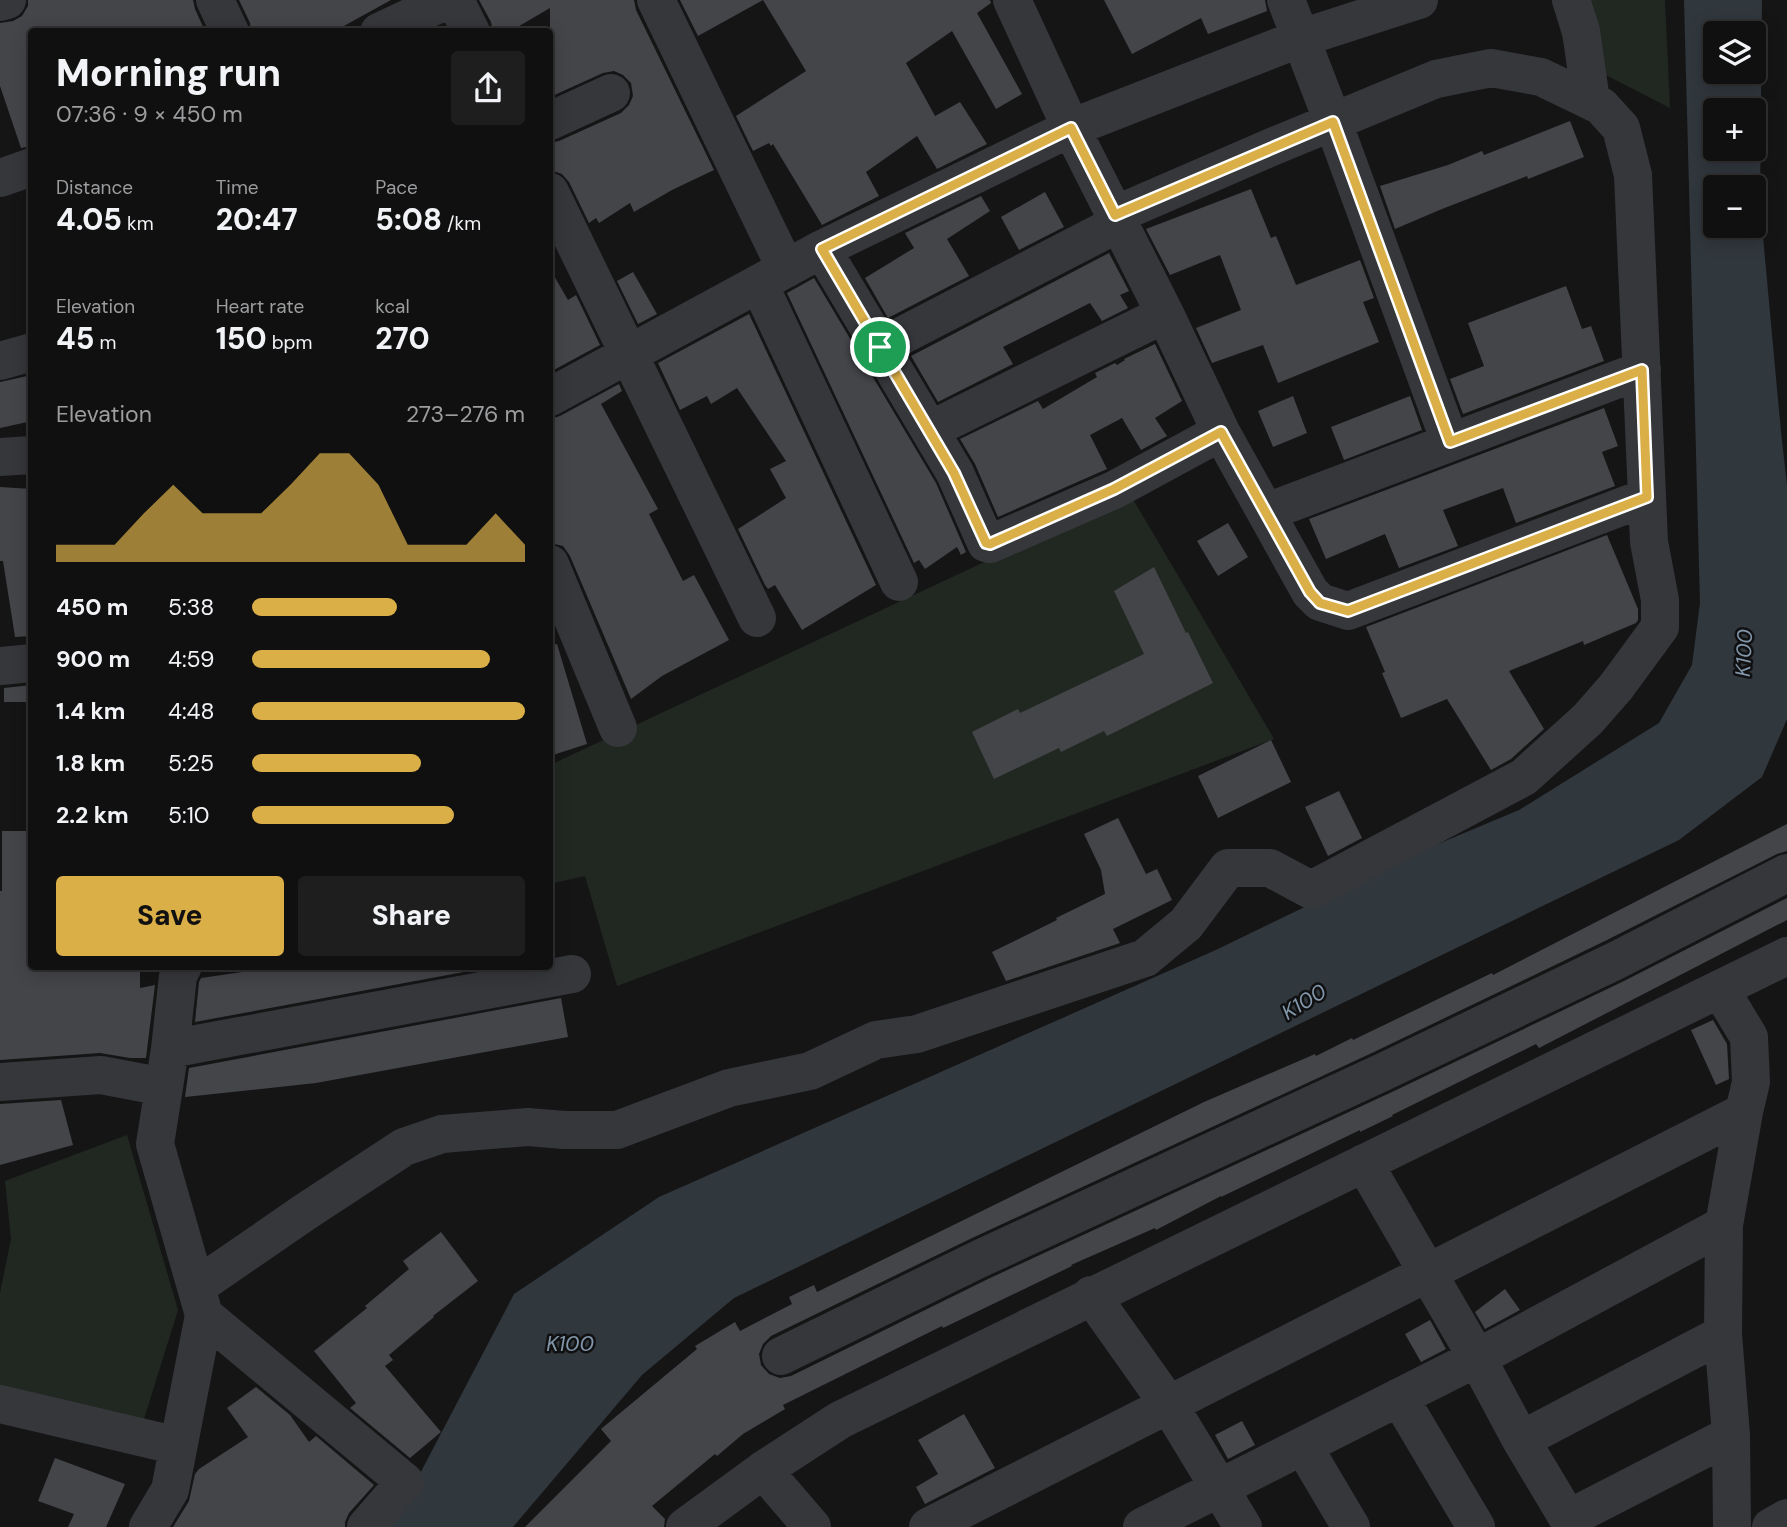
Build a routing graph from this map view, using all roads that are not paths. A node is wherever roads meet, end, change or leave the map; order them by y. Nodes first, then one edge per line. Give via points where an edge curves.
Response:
1 (8, 0) edge
2 (215, 0) edge
3 (447, 0) edge
4 (455, 0) edge
5 (656, 0) edge
6 (1012, 0) edge
7 (1286, 0) edge
8 (1419, 0) edge
9 (1571, 0) edge
10 (0, 2) edge
11 (228, 28) edge
12 (388, 28) edge
13 (469, 28) edge
14 (1301, 38) junction
15 (611, 93) dead end
16 (1591, 101) junction
17 (553, 120) edge
18 (1333, 122) junction
19 (1071, 128) junction
20 (28, 168) edge
21 (0, 178) edge
22 (553, 198) edge
23 (1117, 219) junction
24 (822, 249) junction
25 (773, 276) junction
26 (1165, 314) junction
27 (880, 347) junction
28 (28, 353) edge
29 (628, 354) junction
30 (0, 361) edge
31 (1642, 370) junction
32 (553, 395) edge
33 (930, 430) junction
34 (1221, 432) junction
35 (1450, 442) junction
36 (28, 456) edge
37 (0, 457) edge
38 (1647, 497) junction
39 (1267, 512) junction
40 (553, 571) edge
41 (899, 582) dead end
42 (757, 618) dead end
43 (28, 663) edge
44 (0, 666) edge
45 (618, 728) dead end
46 (1787, 873) edge
47 (1787, 956) edge
48 (181, 970) edge
49 (572, 974) dead end
50 (1720, 989) junction
51 (170, 1049) junction
52 (0, 1082) edge
53 (164, 1087) junction
54 (1744, 1112) junction
55 (1364, 1163) junction
56 (1724, 1225) junction
57 (1428, 1273) junction
58 (1091, 1296) junction
59 (200, 1301) junction
60 (1723, 1334) junction
61 (781, 1356) dead end
62 (1477, 1358) junction
63 (1399, 1397) junction
64 (0, 1404) edge
65 (1169, 1405) junction
66 (1731, 1435) junction
67 (1521, 1440) junction
68 (178, 1446) junction
69 (1303, 1446) junction
70 (763, 1470) junction
71 (1219, 1488) junction
72 (1787, 1518) edge
73 (1570, 1523) edge
74 (148, 1527) edge
75 (366, 1527) edge
76 (686, 1527) edge
77 (812, 1527) edge
78 (928, 1527) edge
79 (1142, 1527) edge
80 (1243, 1527) edge
81 (1351, 1527) edge
82 (1476, 1527) edge
83 (1732, 1527) edge
84 (1770, 1527) edge

1 - 10 street
2 - 11 street
3 - 12 street
4 - 13 street
5 - 25 street
6 - 19 street
7 - 14 street
8 - 14 street
9 - 16 street via 1581,31
14 - 18 street
14 - 19 street
15 - 17 street
16 - 18 street via 1541,77 1491,68 1436,79
16 - 31 street via 1620,128 1633,174
18 - 23 street
18 - 35 street
19 - 23 street
19 - 24 street
20 - 21 street
22 - 29 street
23 - 26 street
23 - 27 street
24 - 25 street
24 - 27 street
25 - 29 street
25 - 41 street
26 - 33 street
26 - 34 street
27 - 33 street
28 - 30 street
29 - 32 street
29 - 42 street
31 - 35 street
31 - 38 street
33 - 34 street via 983,539 990,544 1114,489
34 - 39 street
35 - 39 street
36 - 37 street
38 - 39 street via 1348,611 1315,598
38 - 59 street via 1660,627 1588,719 1524,777 1311,890 1270,869 1228,868 1186,924 1145,958 917,1034 876,1040 810,1071 729,1088 617,1130 528,1127 442,1134 404,1147 305,1212
40 - 45 street
43 - 44 street
46 - 61 street via 1615,961
47 - 50 street
48 - 51 street
49 - 51 street
50 - 54 street via 1749,1037 1751,1082
50 - 55 street
51 - 53 street
52 - 53 street via 101,1075
53 - 59 street via 155,1144
54 - 56 street
54 - 57 street
55 - 57 street
55 - 58 street
56 - 60 street
56 - 62 street
57 - 62 street
57 - 65 street
58 - 65 street
58 - 70 street via 839,1419
59 - 68 street
59 - 75 street via 405,1482
60 - 66 street
60 - 67 street
62 - 63 street
62 - 67 street
63 - 69 street
63 - 82 street
64 - 68 street
65 - 71 street
65 - 78 street
66 - 73 street
66 - 83 street
67 - 73 street
68 - 74 street via 170,1490
69 - 71 street
69 - 81 street
70 - 76 street
70 - 77 street
71 - 79 street
71 - 80 street
72 - 84 street

